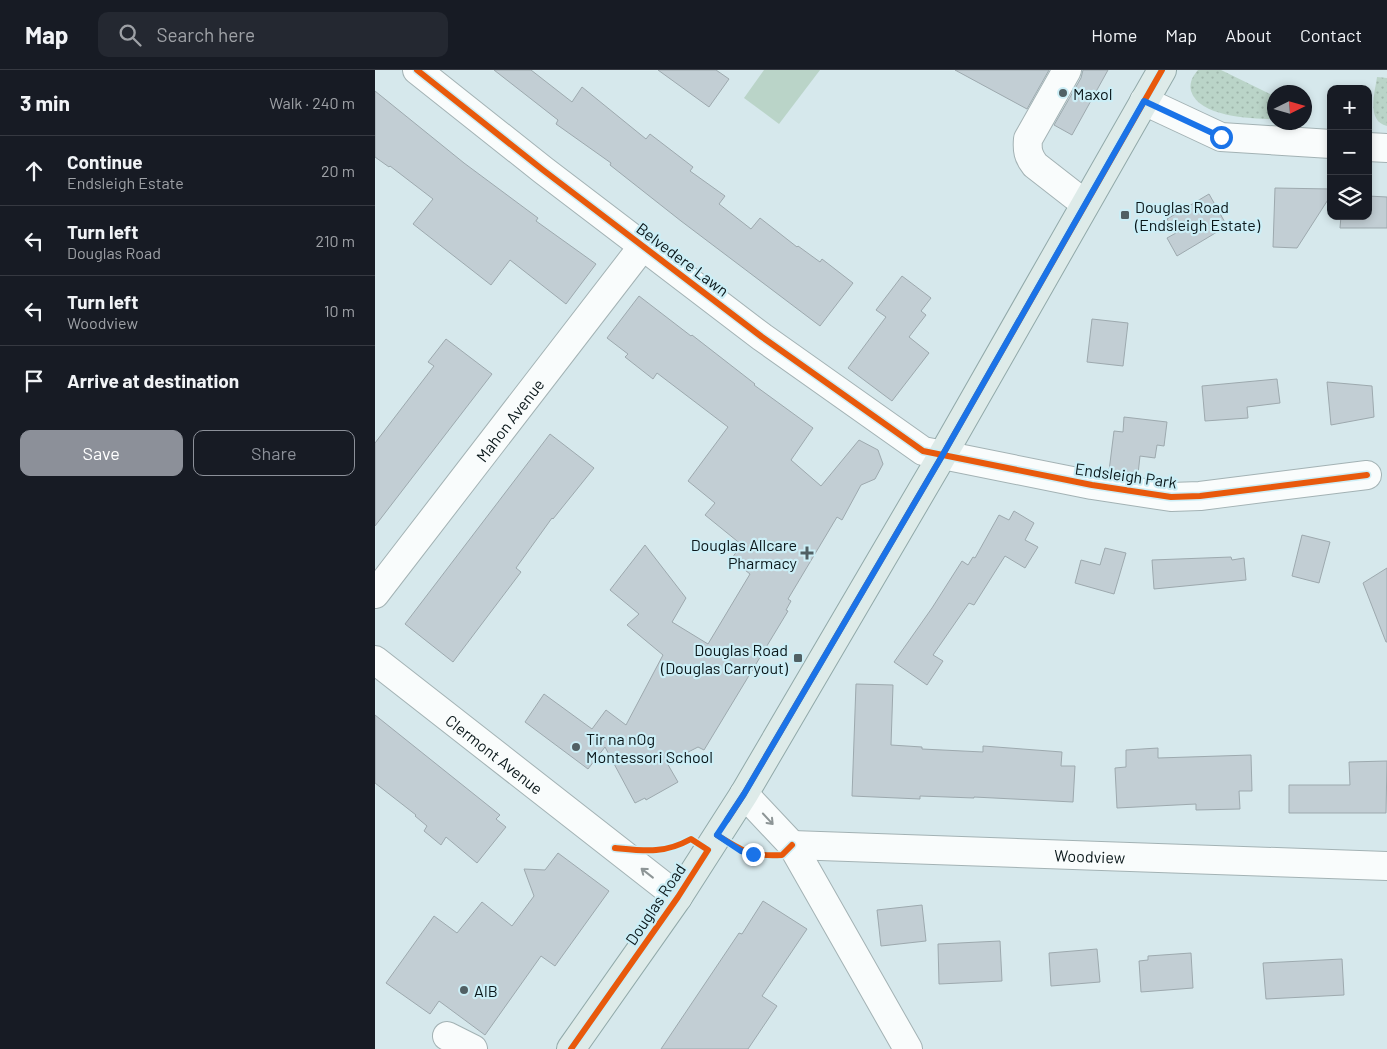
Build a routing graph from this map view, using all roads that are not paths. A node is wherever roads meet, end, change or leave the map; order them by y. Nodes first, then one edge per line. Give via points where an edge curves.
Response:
1 (417, 70) edge
2 (1067, 70) edge
3 (1162, 70) edge
4 (1144, 101) junction
5 (1327, 144) edge
6 (1372, 147) edge
7 (1387, 148) edge
8 (1085, 204) junction
9 (643, 246) junction
10 (942, 456) junction
11 (1367, 475) dead end
12 (375, 594) edge
13 (375, 660) edge
14 (744, 794) junction
15 (792, 845) junction
16 (1387, 866) edge
17 (678, 897) junction
18 (447, 1036) dead end
19 (473, 1049) edge
20 (571, 1049) edge
21 (908, 1049) edge

1 - 9 street, Belvedere Lawn
2 - 8 street via 1028,139 1027,148 1035,165
3 - 4 main road, Douglas Road
4 - 5 street via 1221,137
4 - 8 main road, Douglas Road
6 - 7 street
8 - 10 main road, Douglas Road
9 - 10 street, Belvedere Lawn via 763,337 923,451
9 - 12 street, Mahon Avenue
10 - 11 street, Endsleigh Park via 1092,485 1171,496 1201,496
10 - 14 main road, Douglas Road
17 -> 13 street, Clermont Avenue
14 -> 15 street
14 - 17 main road, Douglas Road
15 - 16 street, Woodview
15 - 21 street
17 - 20 main road, Douglas Road
18 - 19 street

